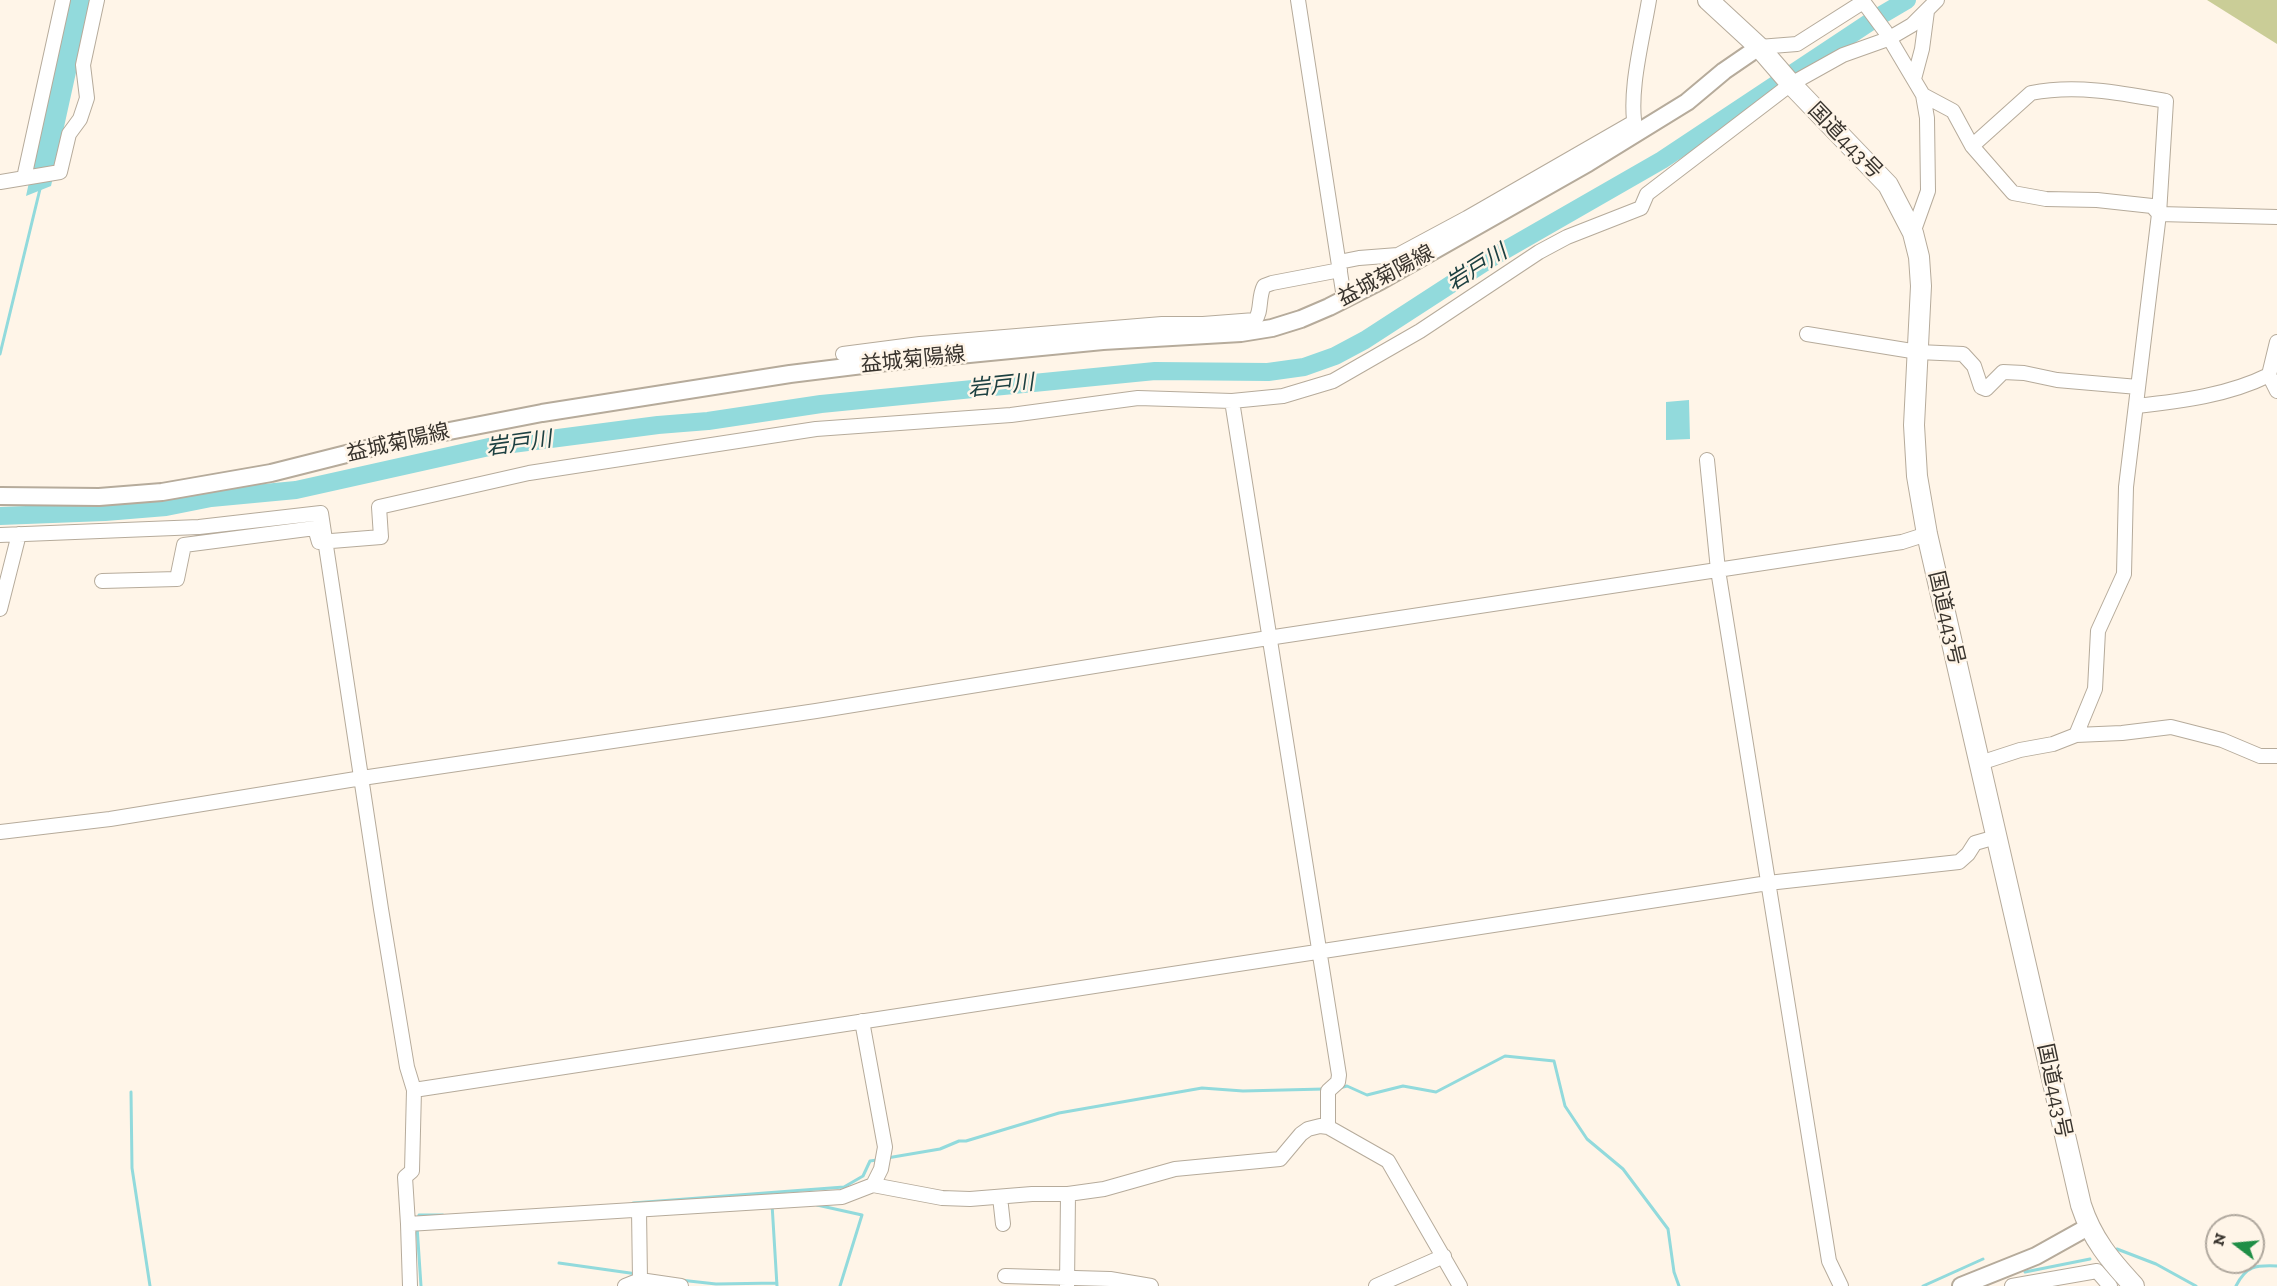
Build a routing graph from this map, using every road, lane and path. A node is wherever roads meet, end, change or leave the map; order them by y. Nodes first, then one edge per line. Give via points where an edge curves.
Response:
1 (63, 0) edge
2 (97, 0) edge
3 (1298, 0) edge
4 (1649, 0) edge
5 (1708, 0) edge
6 (1937, 0) edge
7 (1863, 1) edge
8 (1927, 11) junction
9 (1886, 35) junction
10 (1763, 51) junction
11 (1914, 80) junction
12 (1791, 84) junction
13 (1923, 95) junction
14 (1635, 128) junction
15 (1972, 146) junction
16 (26, 178) junction
17 (0, 182) edge
18 (2159, 214) junction
19 (2277, 217) edge
20 (1913, 233) junction
21 (1339, 266) junction
22 (1344, 298) junction
23 (1807, 334) dead end
24 (2277, 342) edge
25 (1918, 352) junction
26 (843, 354) dead end
27 (2269, 375) junction
28 (2138, 387) junction
29 (2277, 391) edge
30 (1232, 401) junction
31 (2137, 406) junction
32 (1707, 460) dead end
33 (0, 496) edge
34 (19, 534) junction
35 (1927, 534) junction
36 (0, 535) edge
37 (324, 541) junction
38 (1718, 570) junction
39 (102, 580) dead end
40 (0, 609) edge
41 (1268, 638) junction
42 (2076, 735) junction
43 (2277, 756) edge
44 (1980, 763) junction
45 (362, 778) junction
46 (0, 832) edge
47 (1996, 837) junction
48 (1768, 883) junction
49 (1319, 951) junction
50 (862, 1021) junction
51 (414, 1090) junction
52 (1328, 1126) junction
53 (873, 1185) junction
54 (1068, 1194) junction
55 (1000, 1197) junction
56 (639, 1210) junction
57 (408, 1224) junction
58 (1003, 1224) dead end
59 (2088, 1227) junction
60 (1443, 1256) junction
61 (1005, 1276) dead end
62 (640, 1280) junction
63 (1067, 1282) edge
64 (1111, 1283) edge
65 (1382, 1285) edge
66 (410, 1286) edge
67 (625, 1286) edge
68 (681, 1286) edge
69 (1151, 1286) edge
70 (1460, 1286) edge
71 (1841, 1286) edge
72 (1961, 1286) edge
73 (2012, 1286) edge
74 (2110, 1286) edge
75 (2134, 1286) edge

1 - 16 street
2 - 16 street via 83,65 87,98 69,134 60,172
3 - 21 street
4 - 14 street via 1637,73
5 - 10 highway, 国道443号
6 - 8 street
7 - 9 street
7 - 10 street via 1797,44
8 - 9 street via 1912,25
8 - 11 street
9 - 11 street
9 - 12 street
10 - 12 highway, 国道443号
10 - 14 main road, 益城菊陽線 via 1724,71 1687,102
11 - 13 street
12 - 20 highway, 国道443号 via 1888,185
12 - 30 street via 1647,194 1641,208 1539,252 1419,331 1333,381 1283,396
13 - 15 street via 1953,111
13 - 20 street via 1928,191
14 - 21 street via 1398,255 1359,258
14 - 22 main road, 益城菊陽線 via 1380,281
15 - 18 street via 2013,193 2152,206
15 - 18 street via 2031,93 2043,90 2108,90 2166,101
16 - 17 street
18 - 19 street
18 - 28 street
20 - 25 highway, 国道443号 via 1921,286
21 - 22 street
21 - 26 street via 1263,286 1255,320 1162,324
22 - 33 main road, 益城菊陽線 via 1301,319 1241,333 1103,342 790,374 542,413 398,441 271,473 189,487 99,497
23 - 25 street
24 - 27 street
25 - 28 street via 1963,354 1974,366 1981,387 1986,389 2003,372
25 - 35 highway, 国道443号 via 1914,425 1917,476
27 - 29 street
27 - 31 street via 2185,401
28 - 31 street
30 - 37 street via 1138,398 1011,415 816,429 580,464 379,507 381,537
30 - 41 street
31 - 42 street via 2126,487 2124,574 2098,631 2095,689
32 - 38 street
34 - 36 street
34 - 37 street via 199,527 321,513
34 - 40 street
35 - 38 street via 1902,542
35 - 44 highway, 国道443号
37 - 39 street via 319,542 315,528 184,545 177,579
37 - 45 street
38 - 41 street
38 - 48 street
41 - 45 street via 816,711
41 - 49 street
42 - 43 street via 2170,726 2222,740 2260,756
42 - 44 street
44 - 47 highway, 国道443号
45 - 46 street via 110,819
45 - 51 street via 407,1067
47 - 48 street via 1975,843 1959,862
47 - 59 highway, 国道443号
48 - 49 street
48 - 71 street via 1829,1261
49 - 50 street
49 - 52 street via 1339,1075 1338,1082 1328,1091
50 - 51 street
50 - 53 street via 885,1147
51 - 57 street via 412,1172 405,1177
52 - 54 street via 1308,1129 1280,1159 1175,1169 1104,1190
52 - 60 street via 1388,1161
53 - 55 street via 942,1198
53 - 56 street via 842,1197
54 - 55 street
54 - 63 street
55 - 58 street
56 - 57 street
56 - 62 street
57 - 66 street
59 - 72 main road via 2036,1256
59 - 75 highway, 国道443号
60 - 65 street
60 - 70 street
61 - 63 street
62 - 67 street
62 - 68 street
63 - 64 street
64 - 69 street
73 - 74 street via 2097,1271

